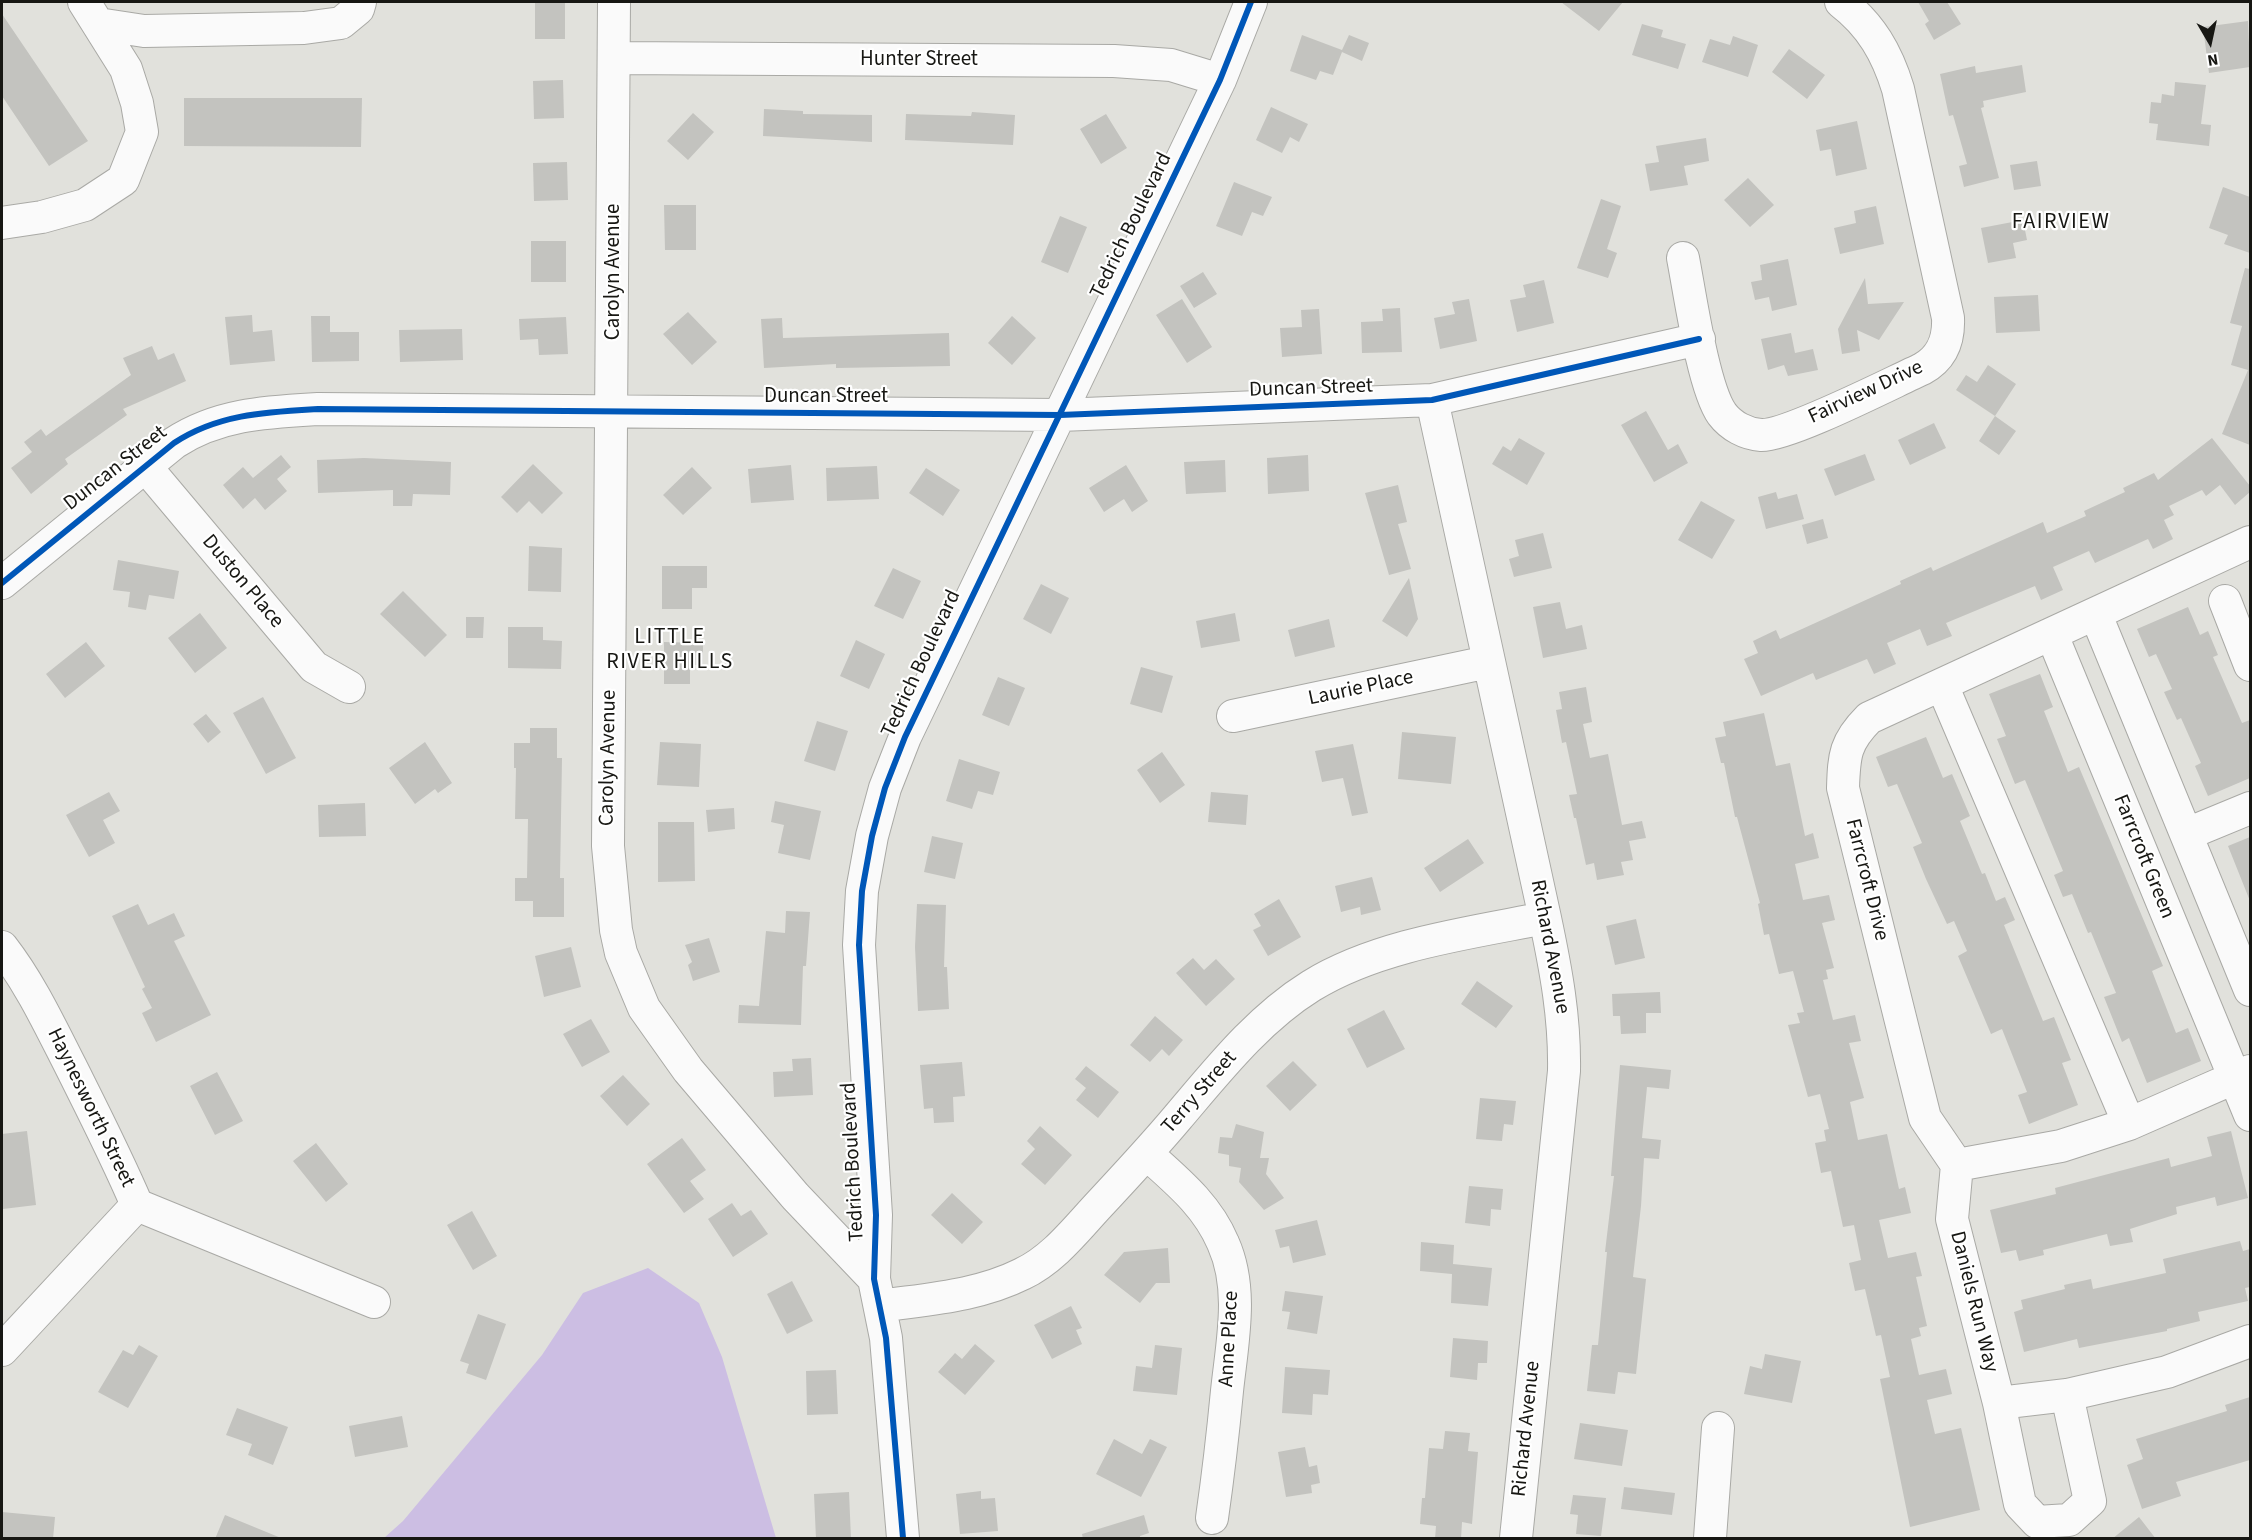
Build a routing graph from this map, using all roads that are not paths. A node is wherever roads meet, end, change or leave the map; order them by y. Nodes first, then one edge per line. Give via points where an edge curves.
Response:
1 (360, 2) edge
2 (614, 2) edge
3 (1251, 2) edge
4 (1841, 2) edge
5 (91, 13) edge
6 (615, 58) junction
7 (1220, 80) junction
8 (2, 223) edge
9 (1683, 258) dead end
10 (1699, 339) junction
11 (1432, 400) junction
12 (613, 413) junction
13 (1060, 415) junction
14 (145, 466) junction
15 (2250, 542) edge
16 (2, 583) edge
17 (2225, 601) dead end
18 (2096, 615) junction
19 (2052, 635) junction
20 (1488, 662) junction
21 (2250, 665) edge
22 (1942, 685) junction
23 (349, 687) dead end
24 (1233, 716) dead end
25 (2250, 808) edge
26 (2187, 834) junction
27 (1545, 918) junction
28 (2, 947) edge
29 (2250, 990) edge
30 (2242, 1075) edge
31 (2250, 1115) edge
32 (2129, 1124) junction
33 (1147, 1154) junction
34 (1958, 1165) junction
35 (137, 1205) junction
36 (878, 1293) junction
37 (374, 1302) dead end
38 (2250, 1341) edge
39 (2, 1350) edge
40 (2067, 1395) junction
41 (1999, 1403) junction
42 (1718, 1428) dead end
43 (1212, 1518) dead end
44 (903, 1539) edge
45 (1516, 1539) edge
46 (1710, 1539) edge

1 - 5 street via 358,9 341,23 304,28 144,31
2 - 6 street, Carolyn Avenue
3 - 7 street, Tedrich Boulevard
4 - 10 street, Fairview Drive via 1876,37 1889,60 1898,89 1948,318 1945,345 1937,358 1922,369 1777,434 1761,435 1731,424 1722,413
5 - 8 street via 126,69 137,103 142,132 123,180 85,205
6 - 7 street, Hunter Street via 1114,61 1171,65
6 - 12 street, Carolyn Avenue
7 - 13 street, Tedrich Boulevard
9 - 10 street, Fairview Drive
10 - 11 street, Duncan Street
11 - 13 street, Duncan Street
11 - 20 street, Richard Avenue
12 - 13 street, Duncan Street
12 - 14 street, Duncan Street via 262,412 223,419 191,432
12 - 36 street, Carolyn Avenue via 608,846 612,908 621,953 644,1008 688,1070
13 - 36 street, Tedrich Boulevard via 905,737 872,836 862,891 859,945
14 - 16 street, Duncan Street
14 - 23 street, Duston Place via 314,667
15 - 18 street, Farrcroft Drive
17 - 21 street
18 - 19 street, Farrcroft Drive
18 - 26 street
19 - 22 street, Farrcroft Drive
19 - 30 street, Farrcroft Green
20 - 24 street, Laurie Place
20 - 27 street, Richard Avenue
22 - 32 street
22 - 34 street, Farrcroft Drive via 1869,718 1853,734 1846,748 1843,788 1925,1118
25 - 26 street
26 - 29 street
27 - 33 street, Terry Street via 1380,955 1311,986 1274,1014 1232,1055
27 - 45 street, Richard Avenue via 1561,992 1564,1071
28 - 35 street, Haynesworth Street via 45,1015
30 - 31 street, Farrcroft Green
30 - 32 street
32 - 34 street via 2061,1146
33 - 36 street, Terry Street via 1062,1244 1024,1273 969,1293
33 - 43 street, Anne Place via 1189,1191 1209,1216 1223,1243 1234,1283 1233,1332
34 - 41 street, Daniels Run Way via 1952,1219
35 - 37 street, Haynesworth Street
35 - 39 street
36 - 44 street, Tedrich Boulevard
38 - 40 street via 2167,1372
40 - 41 street
40 - 41 street, Daniels Run Way via 2090,1501 2069,1520 2037,1522 2020,1504
42 - 46 street

